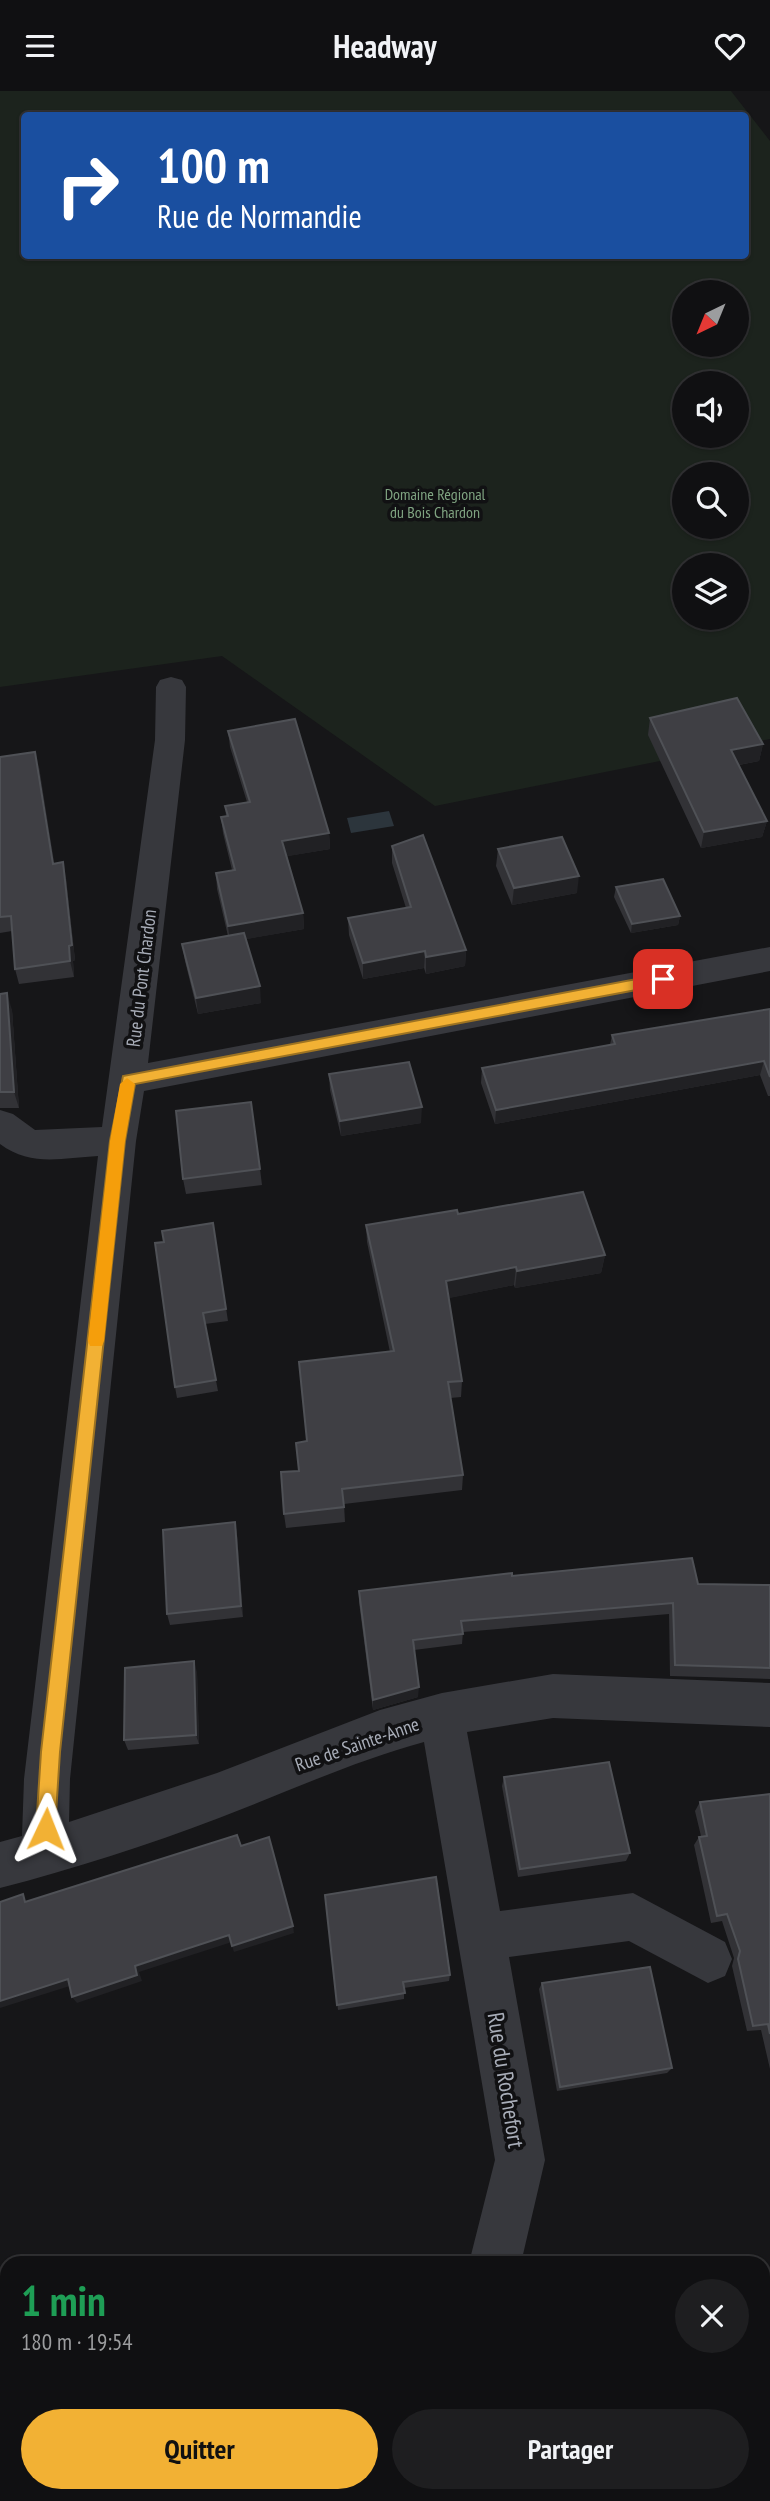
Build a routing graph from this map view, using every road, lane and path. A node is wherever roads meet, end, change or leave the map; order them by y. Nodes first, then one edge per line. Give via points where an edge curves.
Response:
1 (170, 687) dead end
2 (770, 960) edge
3 (128, 1080) junction
4 (0, 1124) edge
5 (118, 1141) junction
6 (770, 1705) edge
7 (442, 1715) junction
8 (45, 1853) junction
9 (0, 1865) edge
10 (483, 1937) junction
11 (708, 1959) dead end
12 (497, 2256) edge

1 - 3 street, Rue du Pont Chardon via 170,740
2 - 3 street
3 - 5 street, Rue du Pont Chardon
4 - 5 street via 28,1145
5 - 8 street, Rue du Pont Chardon via 47,1779
6 - 7 street, Rue de Sainte-Anne via 553,1696
7 - 8 street, Rue de Sainte-Anne via 380,1731 217,1795
7 - 10 street, Rue du Rochefort
8 - 9 street, Rue de Sainte-Anne
10 - 11 street via 634,1917
10 - 12 street, Rue du Rochefort via 520,2159

